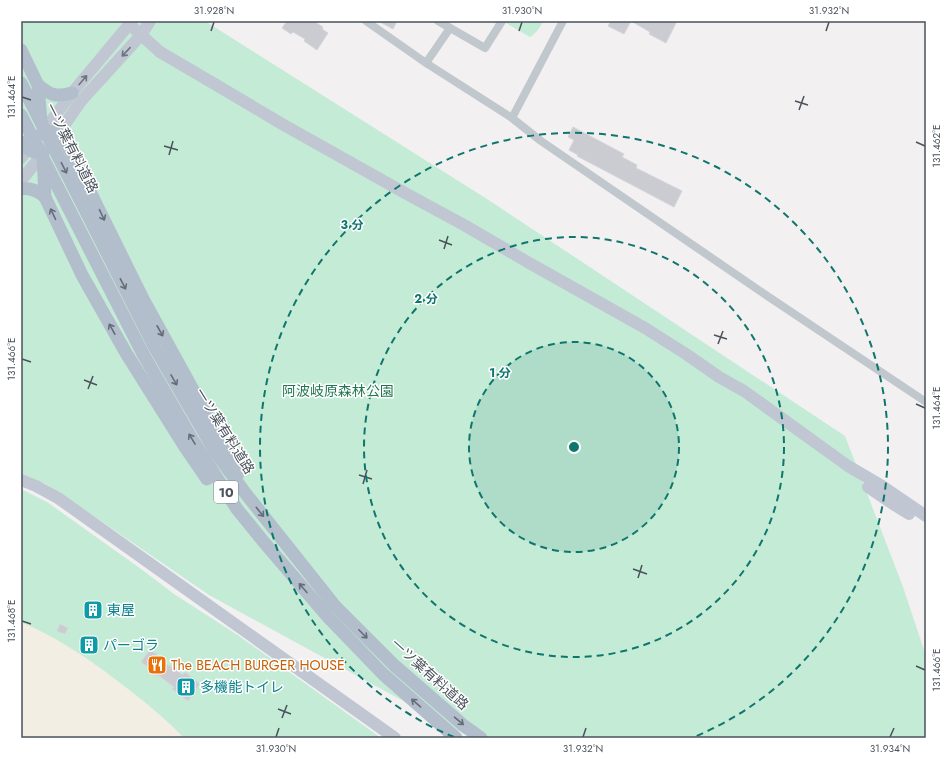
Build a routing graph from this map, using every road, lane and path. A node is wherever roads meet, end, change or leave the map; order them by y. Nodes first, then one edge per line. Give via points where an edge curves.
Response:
1 (150, 21) edge
2 (366, 21) edge
3 (438, 21) edge
4 (502, 21) edge
5 (563, 21) edge
6 (131, 23) edge
7 (450, 28) junction
8 (141, 35) junction
9 (21, 50) edge
10 (426, 63) junction
11 (21, 83) edge
12 (38, 85) junction
13 (72, 93) junction
14 (21, 115) edge
15 (512, 118) junction
16 (42, 133) junction
17 (58, 134) junction
18 (23, 150) edge
19 (43, 153) junction
20 (21, 181) edge
21 (21, 189) edge
22 (45, 197) junction
23 (719, 377) junction
24 (926, 402) edge
25 (21, 480) edge
26 (246, 494) junction
27 (237, 509) junction
28 (926, 516) edge
29 (926, 523) edge
30 (395, 738) edge
31 (456, 738) edge
32 (481, 738) edge

1 - 8 street
2 - 10 street
3 - 7 street
4 - 7 street via 485,48
5 - 15 street
6 - 8 street
13 -> 6 street
7 - 10 street
8 -> 17 street via 80,101
8 - 23 street via 160,52 282,124 645,328
9 - 12 main road
10 - 15 street
11 -> 26 main road, 一ツ葉有料道路 / 10, bridge via 154,346 216,453
12 - 13 main road via 56,96
12 - 16 main road
13 - 16 street
27 -> 14 main road, 10, bridge via 192,440 142,354
15 - 24 street via 541,141
16 - 17 main road via 49,131
16 - 18 street
16 - 19 main road
17 - 19 street
17 -> 26 main road via 66,143 143,299 231,458
18 - 19 main road
19 - 20 street
19 - 22 main road
21 - 22 main road via 32,189
27 -> 22 main road via 219,495 185,447 126,353 82,275
23 - 28 street via 744,391 848,466
23 - 29 street via 736,395 801,441 896,506
25 - 30 street via 58,498
26 -> 32 main road, 一ツ葉有料道路 / 10 via 335,606 395,666
31 -> 27 main road, 10 via 383,674 328,617

